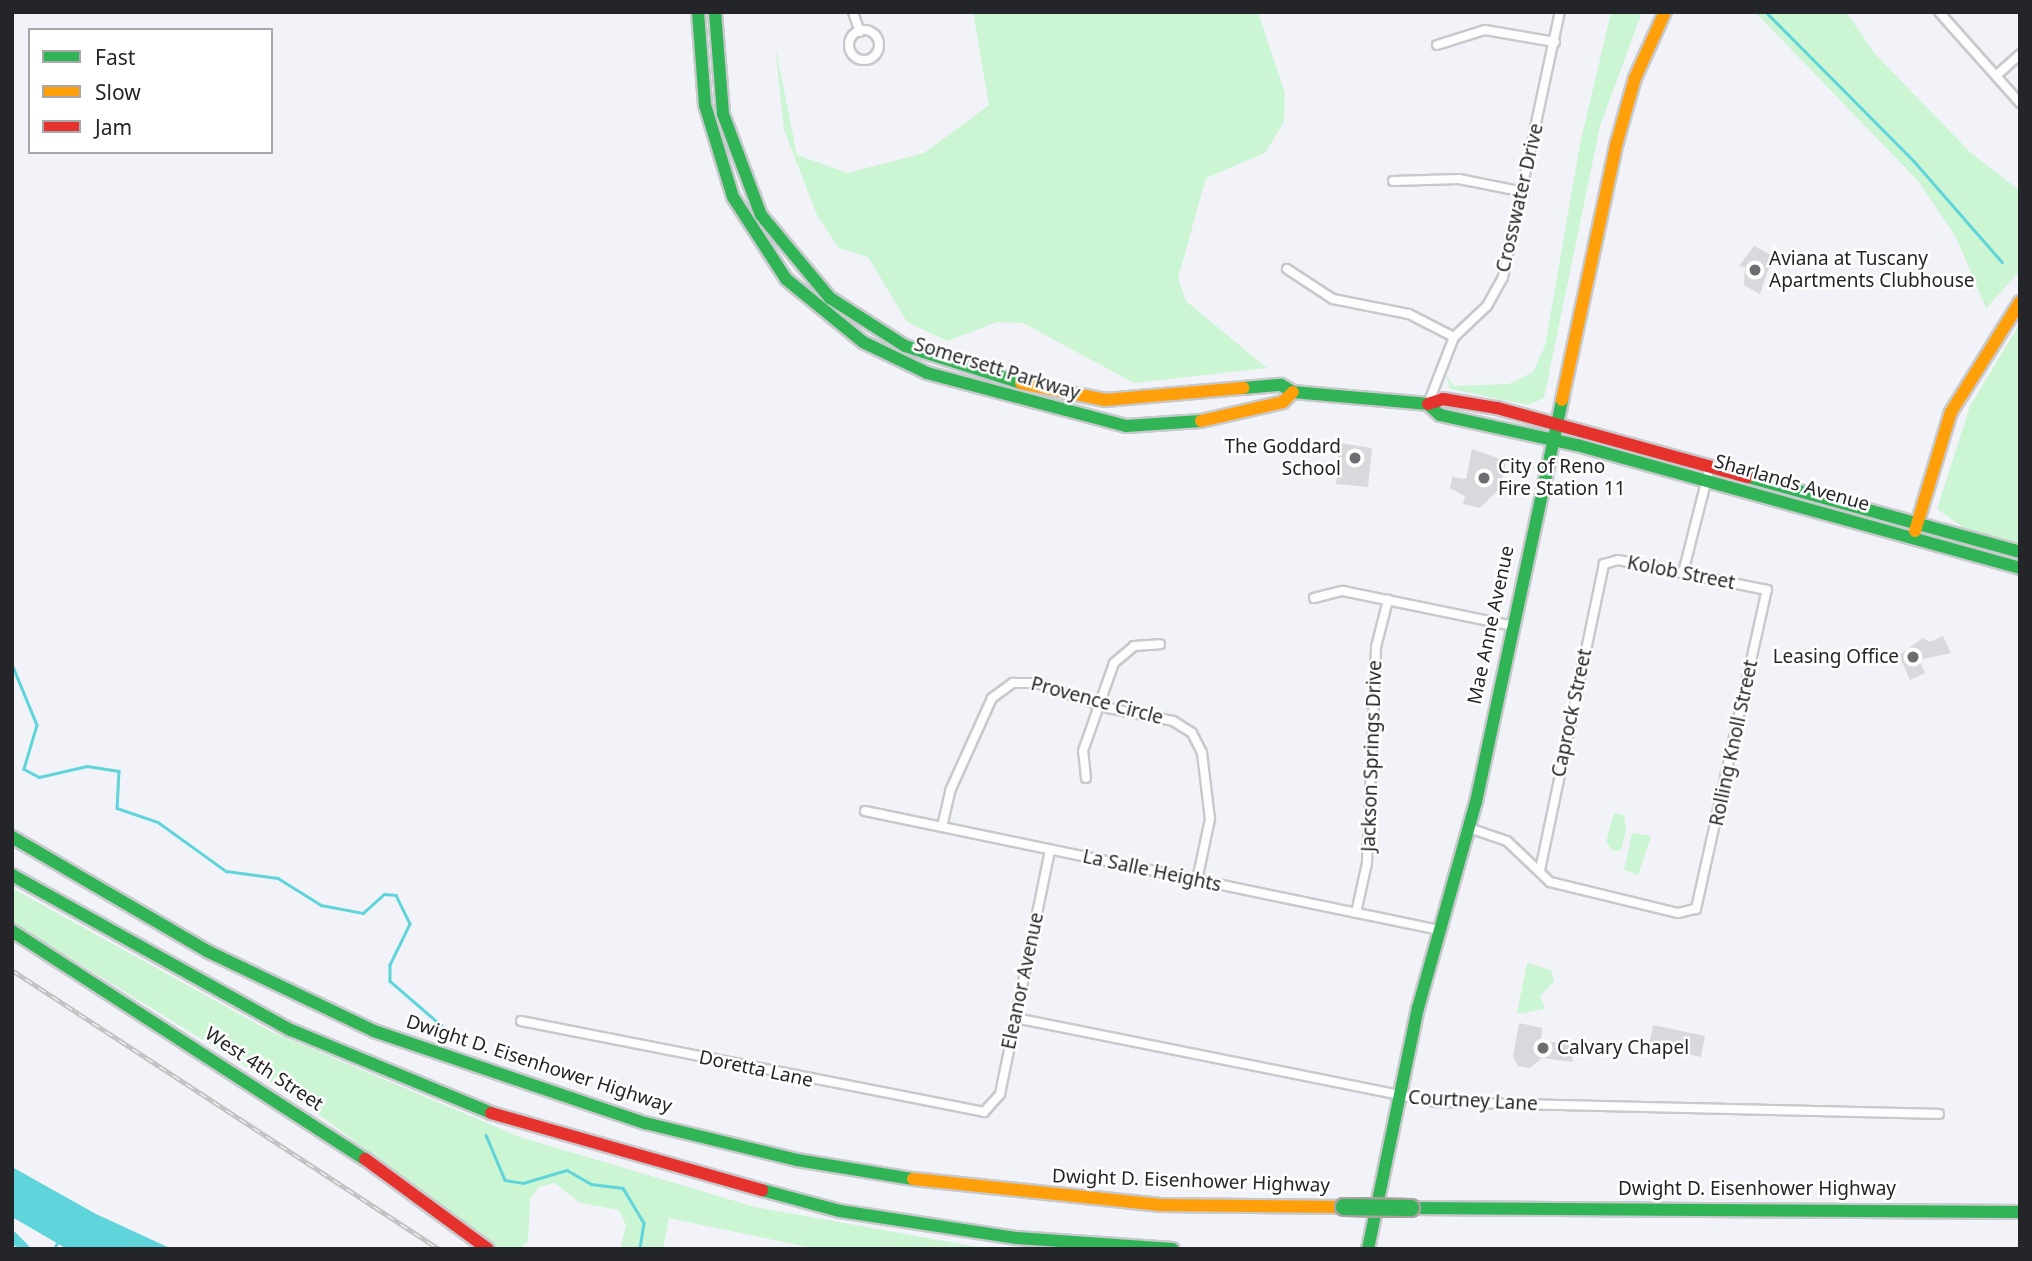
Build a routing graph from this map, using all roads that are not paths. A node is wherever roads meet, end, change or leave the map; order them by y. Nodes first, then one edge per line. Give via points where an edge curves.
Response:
1 (698, 12) edge
2 (715, 12) edge
3 (853, 12) edge
4 (1560, 12) edge
5 (1665, 12) edge
6 (1939, 12) edge
7 (860, 32) dead end
8 (1555, 42) junction
9 (1437, 45) dead end
10 (2020, 54) edge
11 (1997, 75) junction
12 (2020, 103) edge
13 (1394, 181) dead end
14 (1524, 192) junction
15 (1287, 269) dead end
16 (2020, 302) edge
17 (1454, 337) junction
18 (1293, 392) junction
19 (1428, 404) junction
20 (1554, 431) junction
21 (1708, 473) junction
22 (1915, 531) junction
23 (2020, 552) edge
24 (1611, 560) joint
25 (2020, 568) edge
26 (1683, 573) junction
27 (1752, 587) joint
28 (1314, 598) dead end
29 (1388, 600) junction
30 (1513, 626) junction
31 (1160, 644) dead end
32 (1099, 705) junction
33 (1086, 778) dead end
34 (864, 811) dead end
35 (942, 827) junction
36 (1469, 828) junction
37 (12, 837) edge
38 (1050, 850) junction
39 (1540, 870) junction
40 (12, 875) edge
41 (1197, 880) junction
42 (1356, 913) junction
43 (1439, 930) junction
44 (12, 931) edge
45 (1015, 1018) junction
46 (521, 1021) dead end
47 (1399, 1097) junction
48 (990, 1110) joint
49 (1939, 1114) dead end
50 (2020, 1212) edge
51 (488, 1249) edge
52 (1172, 1249) edge
53 (1368, 1249) edge

1 - 18 main road, Somersett Parkway via 705,105 733,197 786,279 863,342 944,378 1126,426 1218,421 1283,402
2 - 18 main road, Somersett Parkway via 723,114 752,200 799,268 863,323 926,355 1080,397 1150,400 1280,385
3 - 7 street
4 - 8 street, Crosswater Drive
5 - 20 main road, Mae Anne Avenue via 1625,110
6 - 11 street
8 - 9 street via 1485,30
8 - 14 street, Crosswater Drive
10 - 11 street
11 - 12 street
13 - 14 street via 1459,179
14 - 17 street, Crosswater Drive via 1503,277 1487,306
15 - 17 street via 1333,299 1409,314
16 - 22 main road via 1993,336 1951,412
17 - 19 street, Crosswater Drive
18 - 19 main road, Somersett Parkway via 1360,393
19 - 20 main road, Somersett Parkway via 1440,415
20 - 21 main road, Sharlands Avenue
20 - 30 main road, Mae Anne Avenue
21 - 22 main road, Sharlands Avenue
21 - 26 street
22 - 23 main road, Sharlands Avenue
22 - 25 main road, Sharlands Avenue
24 - 26 street, Kolob Street
24 - 39 street, Caprock Street via 1601,572
26 - 27 street, Kolob Street
27 - 39 street, Rolling Knoll Street via 1767,590 1696,909 1678,913 1550,882
28 - 29 street via 1334,590
29 - 30 street
29 - 42 street, Jackson Springs Drive via 1376,647 1367,863
30 - 36 main road, Mae Anne Avenue
31 - 32 street via 1121,655
32 - 33 street via 1081,760
32 - 35 street, Provence Circle via 1029,681 998,691 957,774
32 - 41 street, Provence Circle via 1180,723 1197,739 1210,819
34 - 35 street, La Salle Heights
35 - 38 street, La Salle Heights
36 - 39 street via 1507,841
36 - 43 main road, Mae Anne Avenue
37 - 50 main road, Dwight D. Eisenhower Highway, bridge via 207,951 374,1031 682,1134 864,1173 1012,1194 1170,1206
38 - 41 street, La Salle Heights
38 - 45 street, Eleanor Avenue
40 - 52 main road via 291,1030 453,1100 556,1136 840,1211 1017,1238
41 - 42 street, La Salle Heights
42 - 43 street, La Salle Heights
43 - 47 main road, Mae Anne Avenue
44 - 51 main road, West 4th Street via 423,1196
45 - 47 street, Courtney Lane
45 - 48 street, Eleanor Avenue via 1000,1094
46 - 48 street, Doretta Lane via 960,1111
47 - 49 street, Courtney Lane via 1466,1104
47 - 53 main road, Mae Anne Avenue

